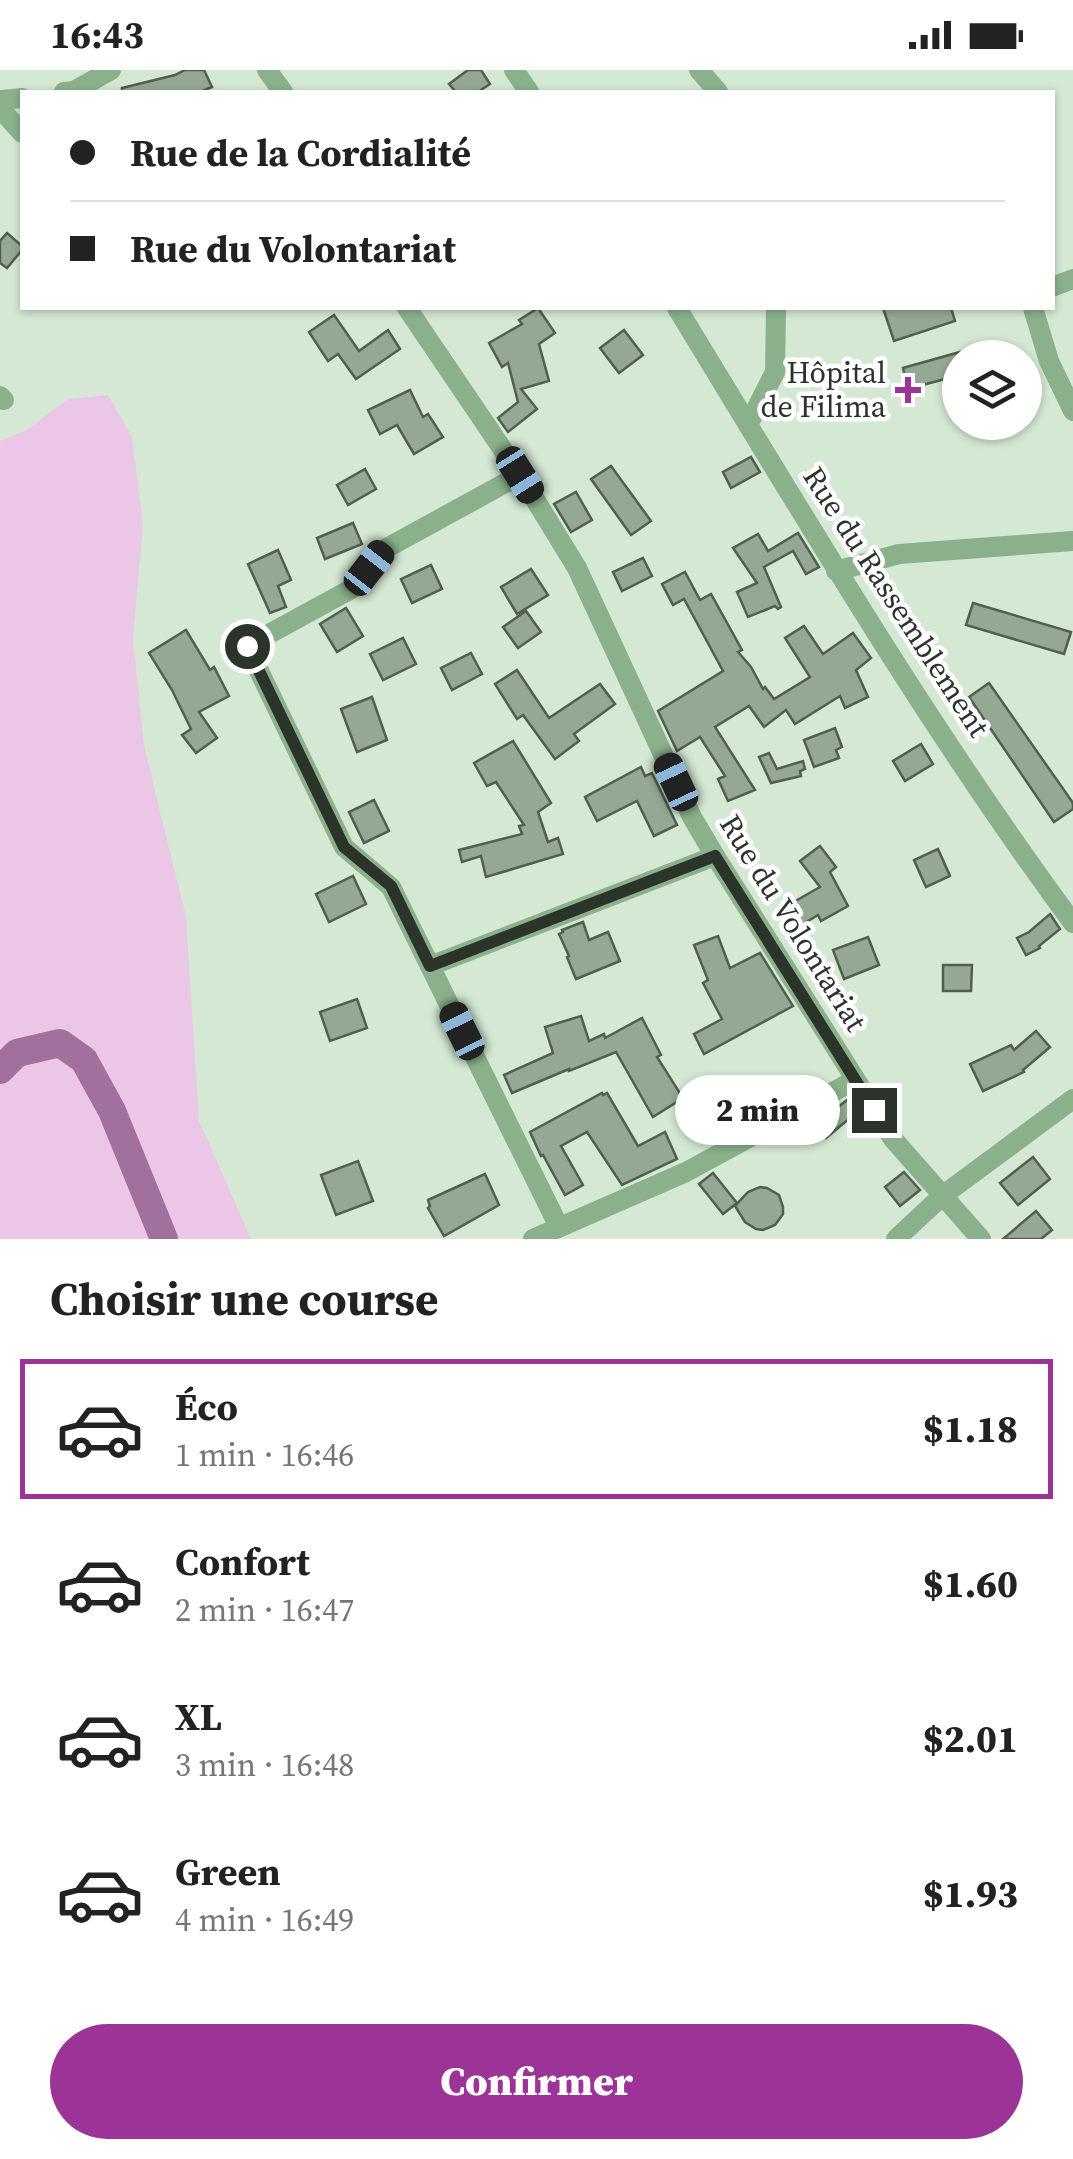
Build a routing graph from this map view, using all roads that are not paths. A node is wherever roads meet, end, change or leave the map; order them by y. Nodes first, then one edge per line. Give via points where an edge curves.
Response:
1 (111, 70) edge
2 (699, 70) edge
3 (76, 90) edge
4 (716, 90) edge
5 (0, 108) edge
6 (20, 131) edge
7 (407, 310) edge
8 (678, 310) edge
9 (776, 310) edge
10 (1034, 310) edge
11 (1073, 411) edge
12 (748, 425) junction
13 (520, 475) junction
14 (1073, 541) edge
15 (836, 571) junction
16 (715, 856) junction
17 (1073, 924) edge
18 (430, 966) junction
19 (855, 1080) junction
20 (1073, 1099) edge
21 (942, 1196) junction
22 (559, 1227) junction
23 (533, 1239) edge
24 (896, 1239) edge
25 (981, 1239) edge

1 - 3 street
2 - 4 street
5 - 6 street
7 - 13 street, Rue du Volontariat
8 - 12 street, Rue du Rassemblement
9 - 12 street via 775,372
10 - 11 street
12 - 15 street, Rue du Rassemblement
13 - 16 street, Rue du Volontariat via 577,568
13 - 18 street via 383,550 354,586 247,646 344,847 391,886
14 - 15 street via 899,554
15 - 17 street, Rue du Rassemblement
16 - 18 street
16 - 19 street, Rue du Volontariat
18 - 22 street
19 - 21 street, Rue du Volontariat
19 - 22 street via 686,1172
20 - 21 street
21 - 24 street
21 - 25 street, Rue du Volontariat
22 - 23 street

